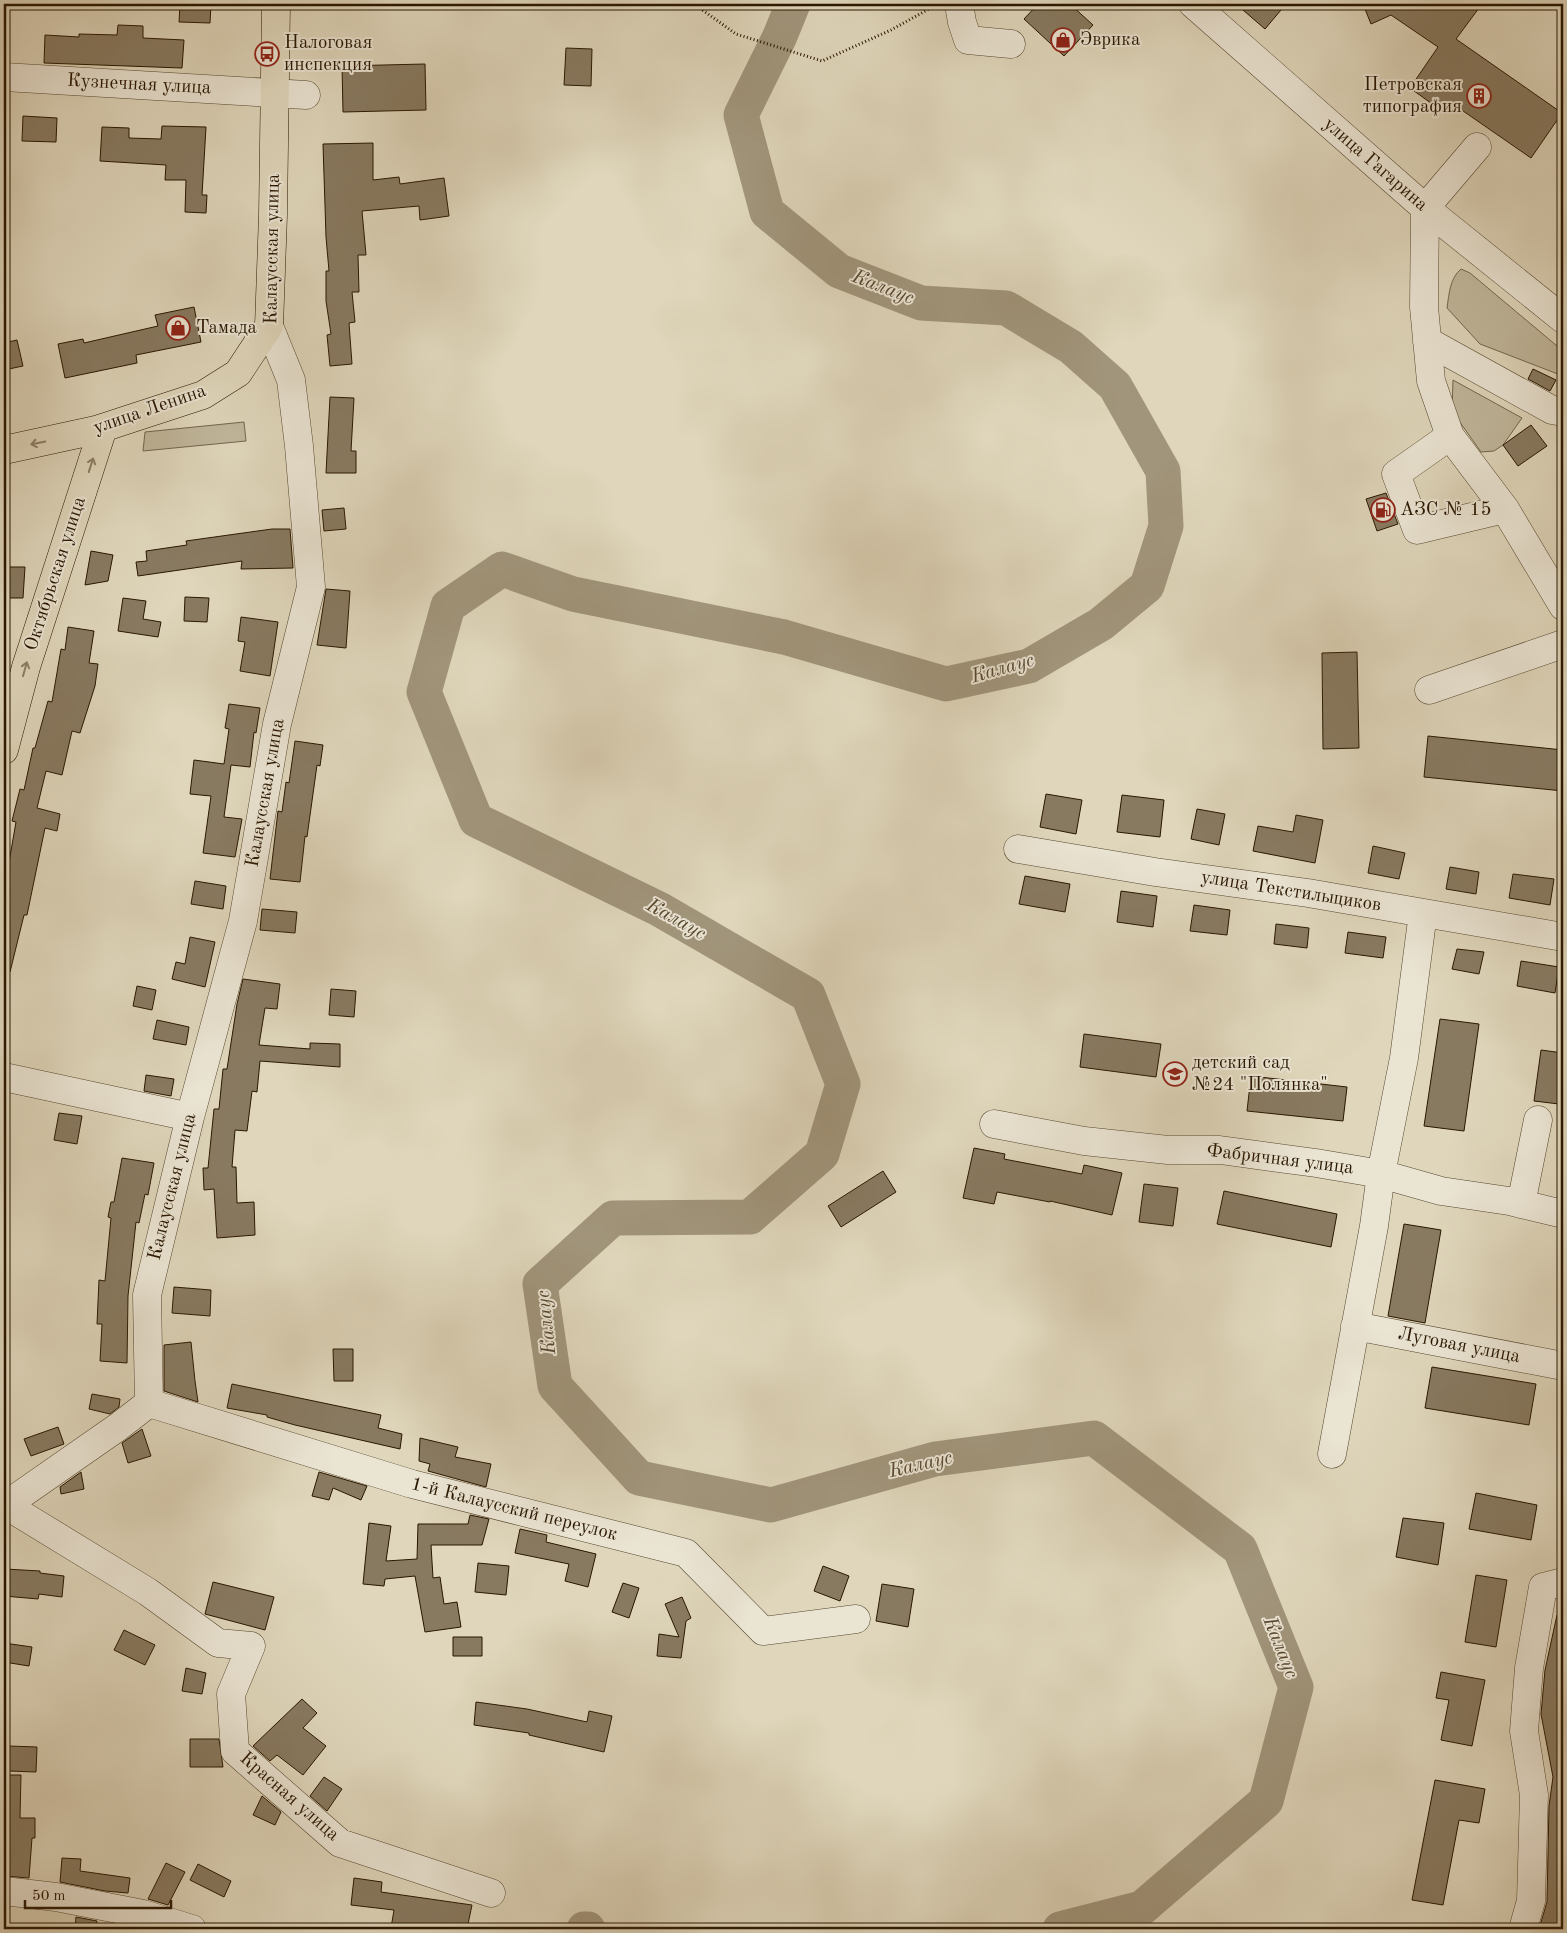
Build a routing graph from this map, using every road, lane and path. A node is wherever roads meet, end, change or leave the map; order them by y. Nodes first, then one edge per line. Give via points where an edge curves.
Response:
1 (276, 4) edge
2 (694, 4) edge
3 (938, 4) edge
4 (959, 4) edge
5 (1193, 4) edge
6 (1011, 44) dead end
7 (4, 77) edge
8 (274, 94) junction
9 (306, 95) dead end
10 (1477, 147) dead end
11 (1425, 208) junction
12 (1563, 319) edge
13 (269, 326) junction
14 (1427, 341) junction
15 (1563, 412) edge
16 (103, 428) junction
17 (1450, 436) junction
18 (4, 450) edge
19 (1505, 509) junction
20 (1563, 606) edge
21 (1563, 644) edge
22 (1429, 690) dead end
23 (4, 750) edge
24 (1018, 849) dead end
25 (1423, 913) junction
26 (1563, 937) edge
27 (4, 1077) edge
28 (190, 1117) junction
29 (1538, 1120) dead end
30 (994, 1124) dead end
31 (1381, 1174) junction
32 (1521, 1204) junction
33 (1563, 1214) edge
34 (1355, 1326) junction
35 (1563, 1366) edge
36 (150, 1403) junction
37 (1332, 1454) dead end
38 (5, 1505) edge
39 (1561, 1574) edge
40 (856, 1618) dead end
41 (4, 1891) edge
42 (491, 1893) dead end
43 (192, 1929) edge
44 (1523, 1929) edge

1 - 8 main road, Калаусская улица
2 - 3 path via 736,34 822,61 891,30
4 - 6 street via 968,40
5 - 11 street, улица Гагарина
7 - 8 street, Кузнечная улица
8 - 9 street, Кузнечная улица
8 - 13 main road, Калаусская улица
10 - 11 street
11 - 12 street, улица Гагарина
11 - 14 street
13 - 16 main road, улица Ленина via 238,373 204,394
13 - 28 street, Калаусская улица via 291,380 300,446 311,587 277,724 243,921
14 - 15 street via 1545,406
14 - 17 street via 1431,381
16 -> 18 main road, улица Ленина
23 -> 16 main road, Октябрьская улица via 26,667
17 - 19 street
17 - 19 street via 1396,474 1417,530
19 - 20 street
21 - 22 street
24 - 25 street, улица Текстильщиков
25 - 26 street, улица Текстильщиков
25 - 31 street via 1404,1058
27 - 28 street
28 - 36 street, Калаусская улица via 147,1295
29 - 32 street
30 - 31 street, Фабричная улица via 1084,1141 1168,1150 1220,1150
31 - 32 street, Фабричная улица via 1440,1191
31 - 34 street
32 - 33 street, Фабричная улица
34 - 35 street, Луговая улица
34 - 37 street
36 - 38 street
36 - 40 street, 1-й Калаусский переулок via 412,1484 686,1553 763,1630
38 - 42 street, Красная улица via 148,1592 218,1643 251,1646 232,1694 235,1751 340,1843
39 - 44 street via 1543,1587 1529,1668 1524,1731 1534,1795 1531,1901
41 - 43 street via 56,1897 142,1914

